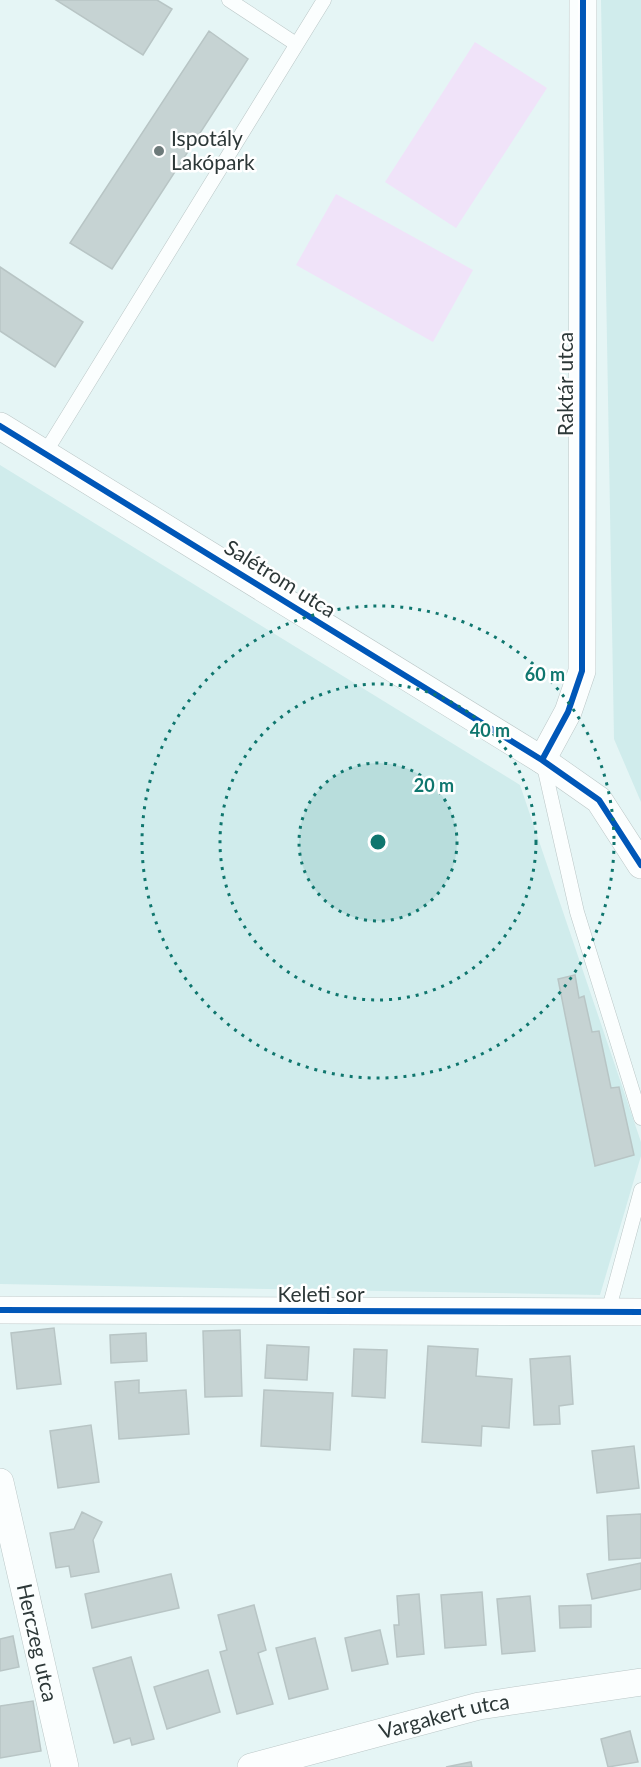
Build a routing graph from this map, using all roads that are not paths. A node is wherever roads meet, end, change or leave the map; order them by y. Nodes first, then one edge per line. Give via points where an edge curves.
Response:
1 (229, 0) edge
2 (324, 0) edge
3 (583, 0) edge
4 (296, 44) junction
5 (0, 426) edge
6 (45, 453) junction
7 (542, 760) junction
8 (641, 865) edge
9 (641, 1118) edge
10 (641, 1190) edge
11 (0, 1310) edge
12 (608, 1312) junction
13 (641, 1312) edge
14 (0, 1482) edge
15 (641, 1682) edge
16 (64, 1767) edge
17 (251, 1767) edge

1 - 4 lane
2 - 4 lane
3 - 7 street, Raktár utca via 582,671 568,712
4 - 6 lane
5 - 6 street, Salétrom utca
6 - 7 street, Salétrom utca
7 - 8 street, Salétrom utca via 598,800
7 - 9 lane via 577,912
10 - 12 lane
11 - 12 street, Keleti sor
12 - 13 street, Keleti sor
14 - 16 street, Herczeg utca
15 - 17 street, Vargakert utca via 479,1706

